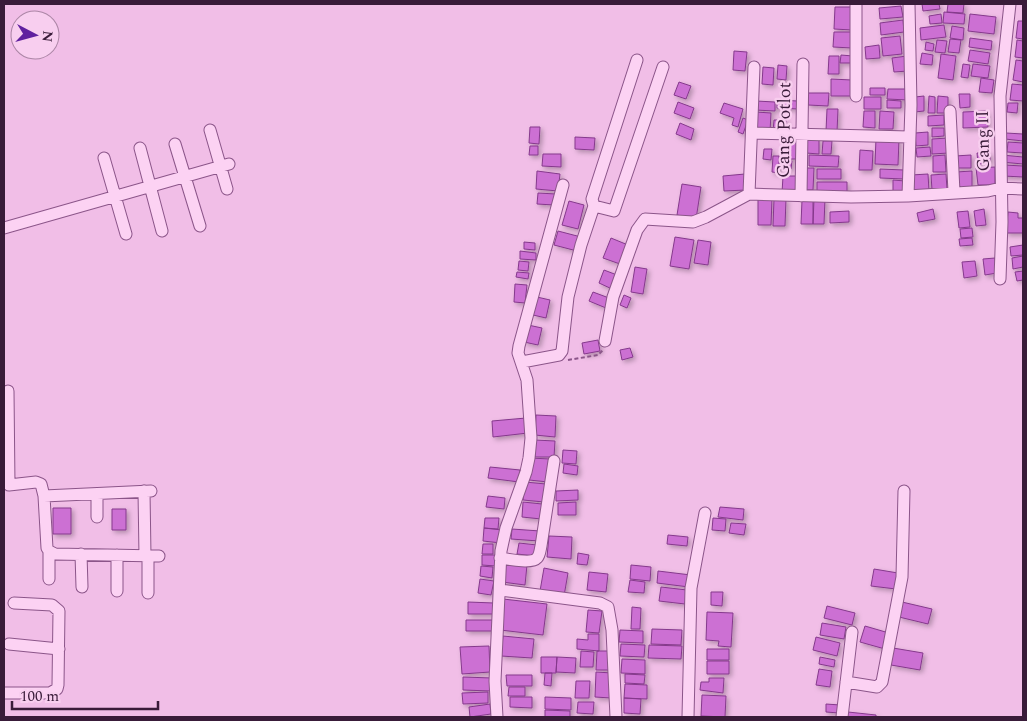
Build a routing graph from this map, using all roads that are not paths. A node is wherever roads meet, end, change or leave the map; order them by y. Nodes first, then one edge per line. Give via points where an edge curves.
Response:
1 (856, 4) edge
2 (909, 4) edge
3 (1010, 4) edge
4 (638, 60) dead end
5 (803, 64) dead end
6 (663, 67) dead end
7 (754, 67) dead end
8 (856, 96) dead end
9 (950, 111) dead end
10 (210, 130) dead end
11 (752, 133) junction
12 (803, 134) junction
13 (909, 137) junction
14 (175, 144) dead end
15 (140, 148) dead end
16 (104, 158) dead end
17 (225, 165) junction
18 (185, 176) junction
19 (563, 185) dead end
20 (150, 186) junction
21 (1001, 188) junction
22 (227, 189) dead end
23 (1023, 189) edge
24 (954, 192) junction
25 (749, 194) junction
26 (115, 196) junction
27 (801, 196) junction
28 (908, 196) junction
29 (594, 206) junction
30 (200, 226) dead end
31 (4, 228) edge
32 (162, 231) dead end
33 (126, 234) dead end
34 (1000, 279) dead end
35 (605, 340) dead end
36 (522, 362) junction
37 (8, 391) dead end
38 (554, 462) dead end
39 (6, 479) edge
40 (904, 491) dead end
41 (97, 494) junction
42 (44, 496) junction
43 (704, 513) dead end
44 (97, 517) dead end
45 (49, 551) junction
46 (82, 554) junction
47 (117, 555) junction
48 (151, 556) junction
49 (500, 558) junction
50 (49, 579) dead end
51 (82, 587) dead end
52 (500, 590) junction
53 (117, 591) dead end
54 (148, 593) dead end
55 (14, 602) dead end
56 (852, 632) dead end
57 (9, 644) dead end
58 (59, 649) junction
59 (846, 682) junction
60 (4, 693) edge
61 (497, 717) edge
62 (616, 717) edge
63 (688, 717) edge
64 (842, 717) edge

1 - 8 street
2 - 13 street
3 - 21 street, Gang II via 1000,96
4 - 29 street via 592,199
5 - 12 street, Gang Potlot
6 - 29 street via 614,211
7 - 11 street
9 - 24 street
10 - 17 street
11 - 12 street
11 - 25 street
12 - 13 street
12 - 27 street, Gang Potlot
13 - 28 street
14 - 18 street
15 - 20 street
16 - 26 street
17 - 18 street
17 - 22 street
18 - 20 street
18 - 30 street
19 - 36 street via 519,346
20 - 26 street
20 - 32 street
21 - 23 street
21 - 24 street
21 - 34 street, Gang II
24 - 28 street
25 - 27 street
25 - 35 street via 693,222 645,218 637,230 613,297
26 - 31 street
26 - 33 street
27 - 28 street
29 - 36 street via 568,297 562,351 559,355
36 - 49 street via 527,380 529,458 506,528
37 - 39 street
38 - 49 street via 538,558 534,561
39 - 42 street via 9,485 40,482
40 - 59 street via 902,577 882,682 877,687
41 - 42 street
41 - 44 street
41 - 48 street via 148,491
42 - 45 street
43 - 63 street via 691,588
45 - 46 street
45 - 50 street
46 - 47 street
46 - 51 street
47 - 48 street
47 - 53 street
48 - 54 street
49 - 52 street
52 - 61 street via 495,681
52 - 62 street via 600,603 608,607
55 - 58 street via 57,608 60,618
56 - 59 street
57 - 58 street
58 - 60 street via 58,684 54,692
59 - 64 street

